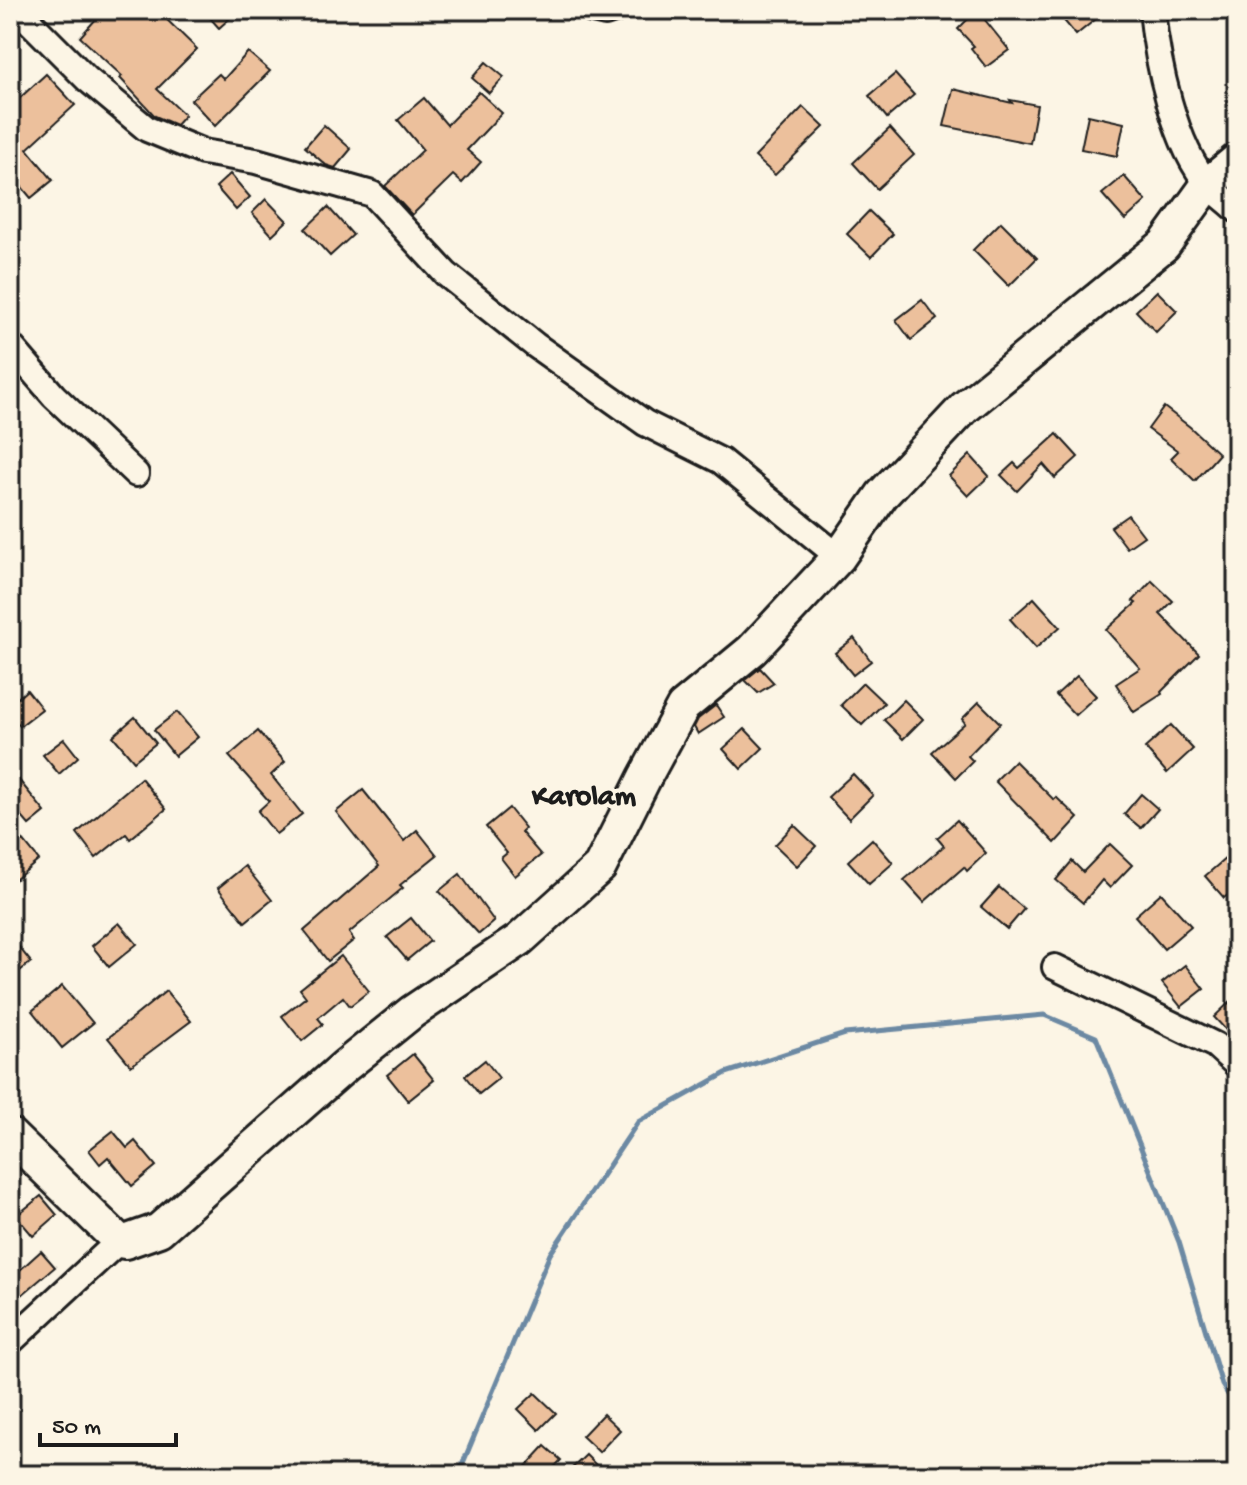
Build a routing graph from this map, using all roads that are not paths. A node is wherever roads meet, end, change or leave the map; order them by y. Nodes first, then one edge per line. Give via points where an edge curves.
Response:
1 (18, 10) edge
2 (592, 10) edge
3 (614, 10) edge
4 (1152, 10) edge
5 (1237, 160) edge
6 (1208, 184) junction
7 (1237, 210) edge
8 (14, 357) edge
9 (136, 474) dead end
10 (839, 557) junction
11 (1055, 967) dead end
12 (1237, 1065) edge
13 (10, 1135) edge
14 (119, 1241) junction
15 (10, 1342) edge

1 - 10 street via 147,129 203,152 256,161 372,194 446,274 535,345 645,423 721,461
2 - 3 street
4 - 6 street via 1163,77 1186,149
5 - 6 main road
6 - 7 street
6 - 10 main road via 1164,245 964,408 882,495
8 - 9 street
10 - 14 main road via 752,650 683,707 600,867 519,940 412,1012 345,1066 159,1230
11 - 12 street via 1215,1045
13 - 14 main road
14 - 15 street

